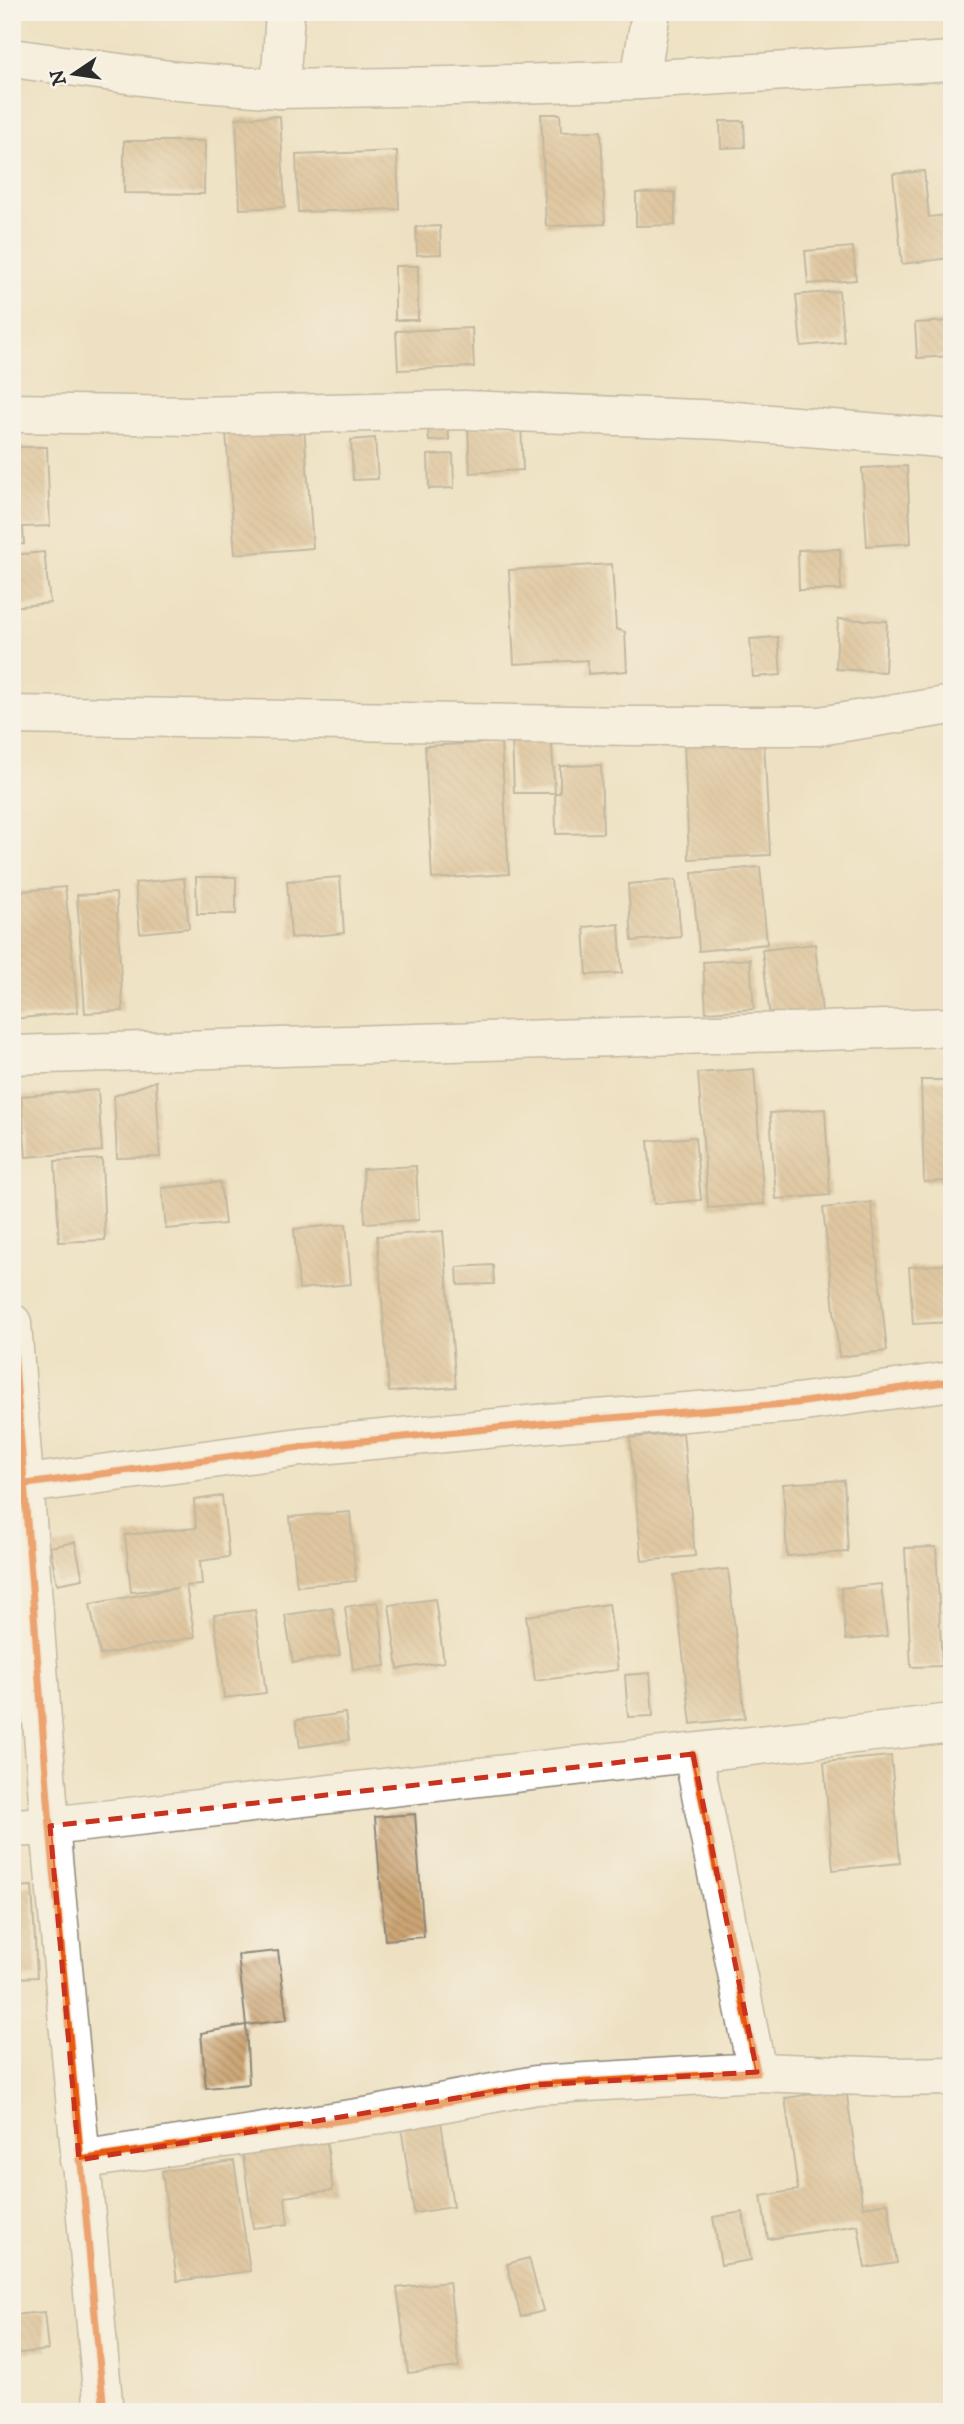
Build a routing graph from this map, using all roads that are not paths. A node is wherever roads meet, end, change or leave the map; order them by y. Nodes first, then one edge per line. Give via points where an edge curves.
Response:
1 (285, 12) edge
2 (651, 12) edge
3 (12, 58) edge
4 (952, 61) edge
5 (640, 79) junction
6 (280, 89) junction
7 (12, 413) edge
8 (952, 439) edge
9 (952, 705) edge
10 (12, 716) edge
11 (952, 1027) edge
12 (12, 1055) edge
13 (12, 1324) edge
14 (952, 1381) edge
15 (19, 1485) edge
16 (952, 1723) edge
17 (693, 1754) junction
18 (50, 1826) junction
19 (12, 1828) edge
20 (757, 2072) junction
21 (952, 2076) edge
22 (79, 2160) junction
23 (104, 2412) edge

1 - 6 street
2 - 5 street
3 - 6 street via 177,81
4 - 5 street
5 - 6 street
7 - 8 street via 192,416 464,410 723,419
9 - 10 street via 819,726
11 - 12 street
13 - 15 street
14 - 15 street via 797,1403 300,1447
15 - 18 street
16 - 17 street
17 - 18 street
17 - 20 street
18 - 19 street
18 - 22 street
20 - 21 street
20 - 22 street via 536,2085 371,2116
22 - 23 street

